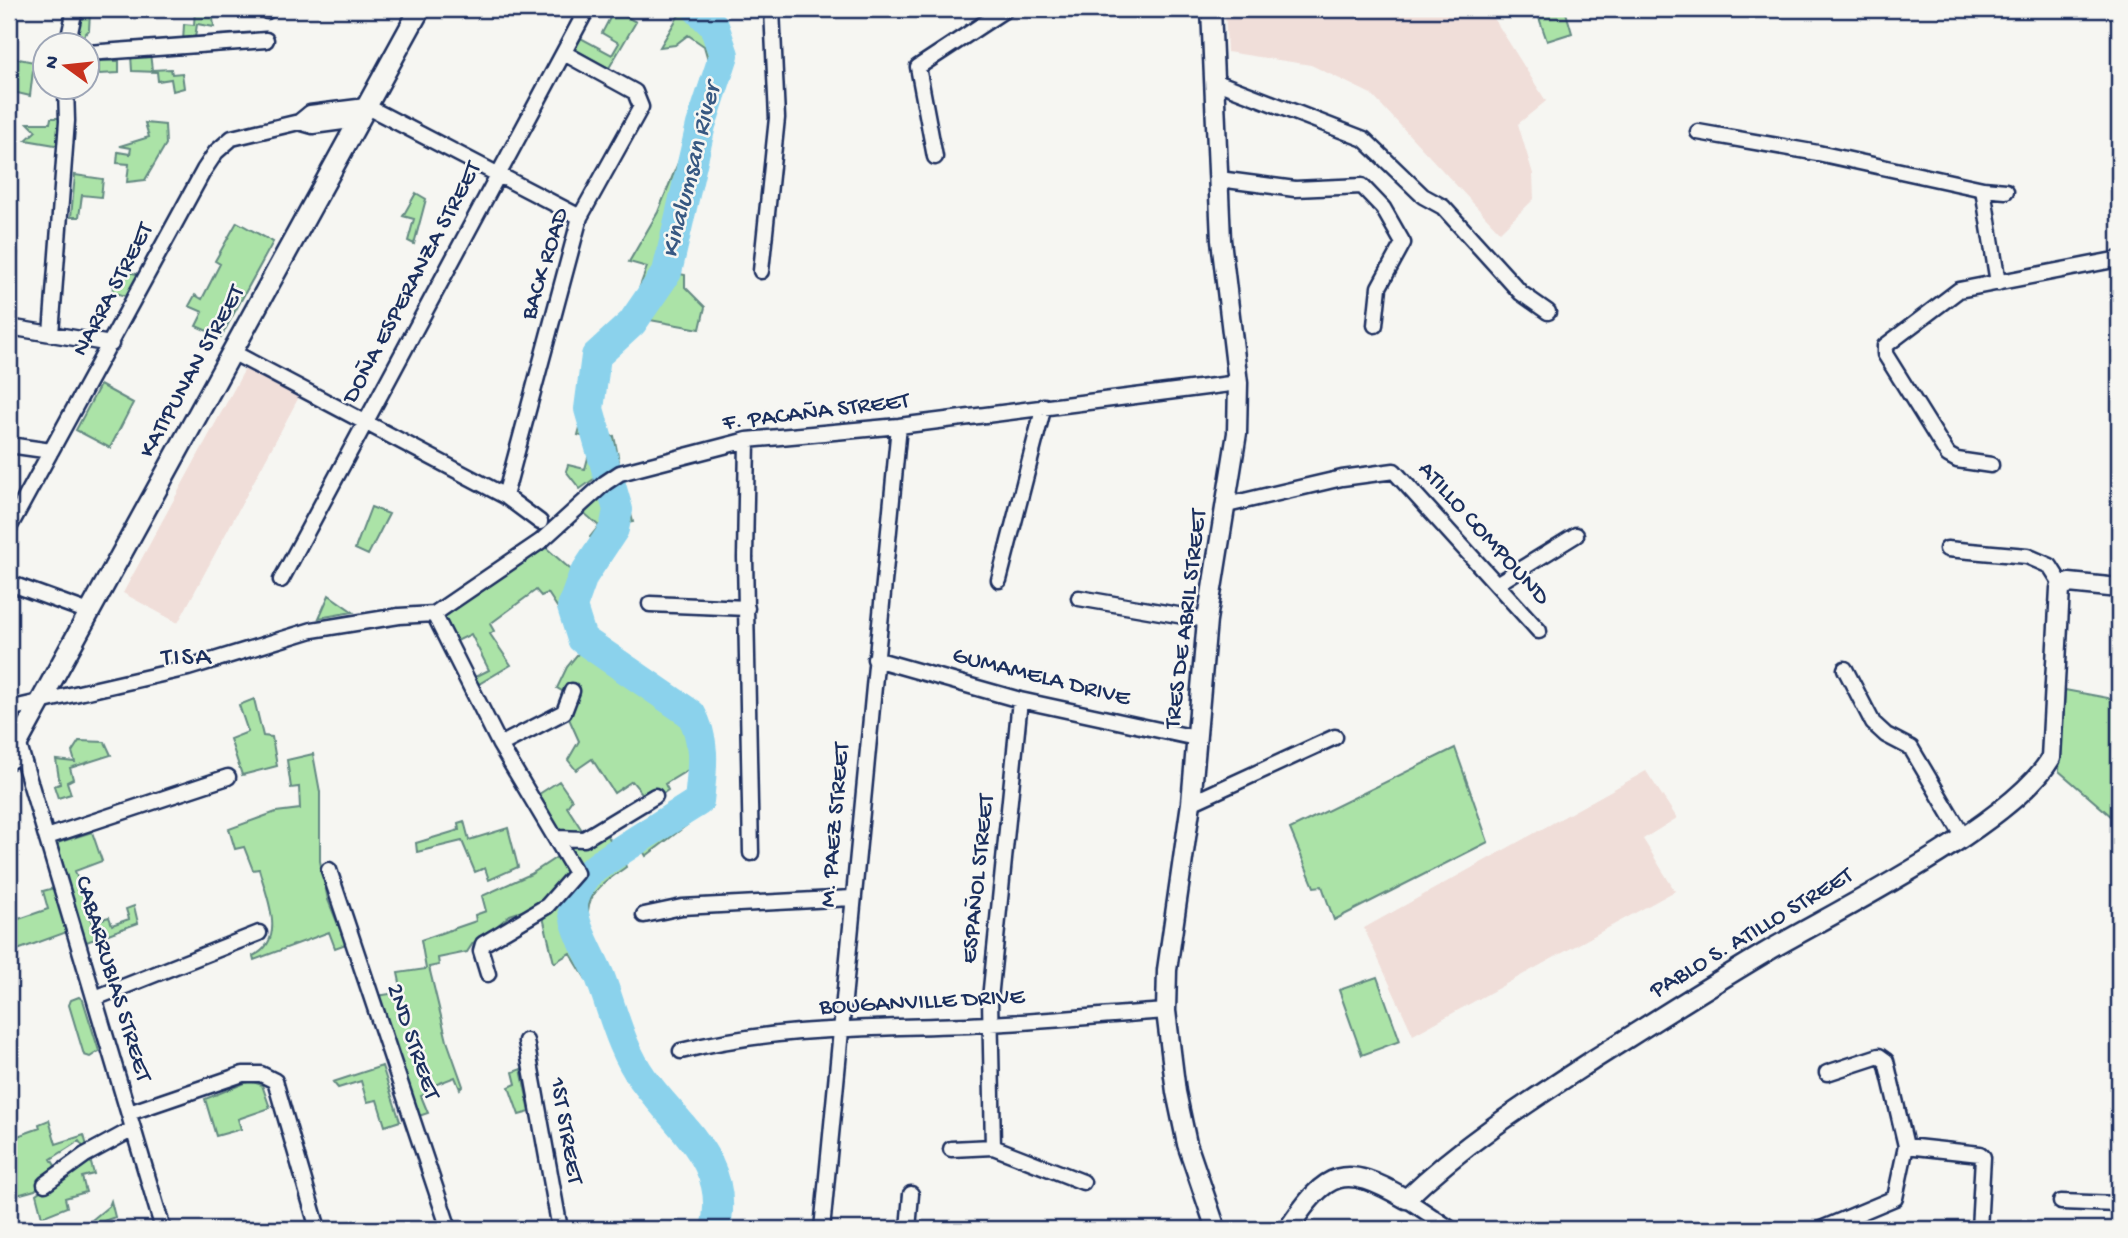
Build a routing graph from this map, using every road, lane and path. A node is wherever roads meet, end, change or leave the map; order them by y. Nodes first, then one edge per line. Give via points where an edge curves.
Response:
1 (75, 9) edge
2 (420, 9) edge
3 (587, 9) edge
4 (772, 9) edge
5 (1006, 9) edge
6 (1211, 9) edge
7 (70, 32) edge
8 (266, 40) dead end
9 (102, 51) edge
10 (564, 53) junction
11 (1214, 81) junction
12 (66, 102) edge
13 (362, 113) junction
14 (1698, 132) dead end
15 (935, 157) dead end
16 (496, 175) junction
17 (1219, 179) junction
18 (1983, 189) junction
19 (2006, 191) dead end
20 (580, 217) junction
21 (2119, 259) edge
22 (761, 271) dead end
23 (1998, 282) junction
24 (1548, 312) dead end
25 (1376, 325) dead end
26 (9, 327) edge
27 (51, 334) junction
28 (111, 344) junction
29 (232, 352) junction
30 (1238, 383) junction
31 (1044, 406) junction
32 (365, 423) junction
33 (899, 426) junction
34 (747, 440) junction
35 (9, 445) edge
36 (51, 451) junction
37 (1991, 465) dead end
38 (505, 496) junction
39 (1227, 505) junction
40 (540, 522) dead end
41 (9, 528) edge
42 (1576, 535) dead end
43 (1947, 549) dead end
44 (281, 580) dead end
45 (999, 580) dead end
46 (9, 583) edge
47 (1498, 583) junction
48 (2062, 585) junction
49 (2119, 588) edge
50 (1079, 598) dead end
51 (650, 604) dead end
52 (747, 607) junction
53 (89, 612) junction
54 (434, 614) junction
55 (1207, 620) junction
56 (1539, 631) dead end
57 (875, 659) junction
58 (1845, 669) dead end
59 (572, 691) dead end
60 (1020, 700) junction
61 (40, 702) junction
62 (9, 709) edge
63 (1335, 737) dead end
64 (1196, 738) junction
65 (500, 745) junction
66 (13, 750) edge
67 (228, 777) dead end
68 (655, 796) dead end
69 (1191, 803) junction
70 (1963, 836) junction
71 (47, 838) junction
72 (556, 838) junction
73 (751, 853) dead end
74 (329, 870) dead end
75 (852, 898) junction
76 (644, 915) dead end
77 (259, 933) dead end
78 (488, 974) dead end
79 (94, 998) junction
80 (1166, 1011) junction
81 (990, 1024) junction
82 (842, 1028) junction
83 (526, 1041) dead end
84 (681, 1051) dead end
85 (1827, 1073) dead end
86 (129, 1113) junction
87 (133, 1129) junction
88 (1906, 1146) junction
89 (993, 1147) junction
90 (951, 1149) dead end
91 (1083, 1182) dead end
92 (45, 1184) dead end
93 (911, 1194) dead end
94 (1406, 1199) junction
95 (2061, 1202) dead end
96 (2119, 1204) edge
97 (163, 1229) edge
98 (318, 1229) edge
99 (449, 1229) edge
100 (560, 1229) edge
101 (822, 1229) edge
102 (908, 1229) edge
103 (1216, 1229) edge
104 (1287, 1229) edge
105 (1451, 1229) edge
106 (1821, 1229) edge
107 (1979, 1229) edge

1 - 7 street
2 - 13 main road, KATIPUNAN STREET
3 - 10 street, DOÑA ESPERANZA STREET
4 - 22 street via 777,117
5 - 15 street via 918,67
6 - 11 street, TRES DE ABRIL STREET
8 - 9 street
10 - 16 street, DOÑA ESPERANZA STREET
10 - 20 street, BACK ROAD via 635,92 640,102 639,113
11 - 17 street, TRES DE ABRIL STREET
11 - 24 street via 1364,139 1423,196 1443,207 1521,293
12 - 27 street
13 - 16 street
13 - 28 street, NARRA STREET via 313,126 299,122 232,138 216,152
13 - 29 main road, KATIPUNAN STREET
14 - 18 street
16 - 20 street
16 - 32 street, DOÑA ESPERANZA STREET
17 - 25 street via 1295,189 1362,186 1383,208 1404,243 1379,287
17 - 30 street, TRES DE ABRIL STREET via 1221,240
18 - 19 street
18 - 23 street
20 - 38 street, BACK ROAD
21 - 23 street
23 - 37 street via 1959,290 1884,348 1948,455
26 - 27 street
27 - 28 street
28 - 36 street, NARRA STREET
29 - 32 street
29 - 53 main road, KATIPUNAN STREET
30 - 31 street, F. PACAÑA STREET
30 - 39 street, TRES DE ABRIL STREET
31 - 33 street, F. PACAÑA STREET
31 - 45 street
32 - 38 street
32 - 44 street, DOÑA ESPERANZA STREET
33 - 34 street, F. PACAÑA STREET
33 - 57 street, M. PAEZ STREET
34 - 52 street
34 - 54 street, F. PACAÑA STREET via 620,473 541,541
35 - 36 street
36 - 41 street, NARRA STREET
38 - 40 street
39 - 47 street, ATILLO COMPOUND via 1342,478 1394,471
39 - 55 street, TRES DE ABRIL STREET
42 - 47 street
43 - 48 street via 2027,556 2046,562
46 - 53 street
47 - 56 street, ATILLO COMPOUND
48 - 49 street
48 - 70 street, PABLO S. ATILLO STREET via 2057,595 2051,758 2033,783
50 - 55 street
51 - 52 street
52 - 73 street
53 - 61 main road, KATIPUNAN STREET
54 - 61 street via 312,629 188,668
54 - 65 street
55 - 64 street, TRES DE ABRIL STREET
57 - 60 street, GUMAMELA DRIVE
57 - 75 street, M. PAEZ STREET
58 - 70 street via 1873,723 1886,736 1911,748
59 - 65 street via 564,712
60 - 64 street, GUMAMELA DRIVE
60 - 81 street, ESPAÑOL STREET
61 - 62 street
61 - 66 main road, KATIPUNAN STREET
63 - 69 street
64 - 69 street, TRES DE ABRIL STREET
65 - 72 street
66 - 71 street, CABARRUBIAS STREET
67 - 71 street
68 - 72 street via 590,836
69 - 80 street, TRES DE ABRIL STREET via 1167,970
70 - 94 street, PABLO S. ATILLO STREET via 1707,987 1555,1084 1472,1140
71 - 79 street, CABARRUBIAS STREET
72 - 78 street via 576,873 547,906 483,944
74 - 99 street, 2ND STREET
75 - 76 street via 682,907
75 - 82 street, M. PAEZ STREET
77 - 79 street
79 - 86 street, CABARRUBIAS STREET
80 - 81 street, BOUGANVILLE DRIVE
80 - 103 street, TRES DE ABRIL STREET via 1187,1144
81 - 82 street, BOUGANVILLE DRIVE
81 - 89 street, ESPAÑOL STREET
82 - 84 street, BOUGANVILLE DRIVE via 723,1040
82 - 101 street, M. PAEZ STREET
83 - 100 street, 1ST STREET
85 - 88 street via 1879,1056 1886,1061
86 - 87 street, CABARRUBIAS STREET
86 - 98 street via 243,1074 261,1074 275,1081
87 - 92 street
87 - 97 street, CABARRUBIAS STREET
88 - 106 street via 1895,1198
88 - 107 street via 1983,1157
89 - 90 street
89 - 91 street
93 - 102 street
94 - 104 street via 1380,1183 1352,1175 1324,1183
94 - 105 street
95 - 96 street

